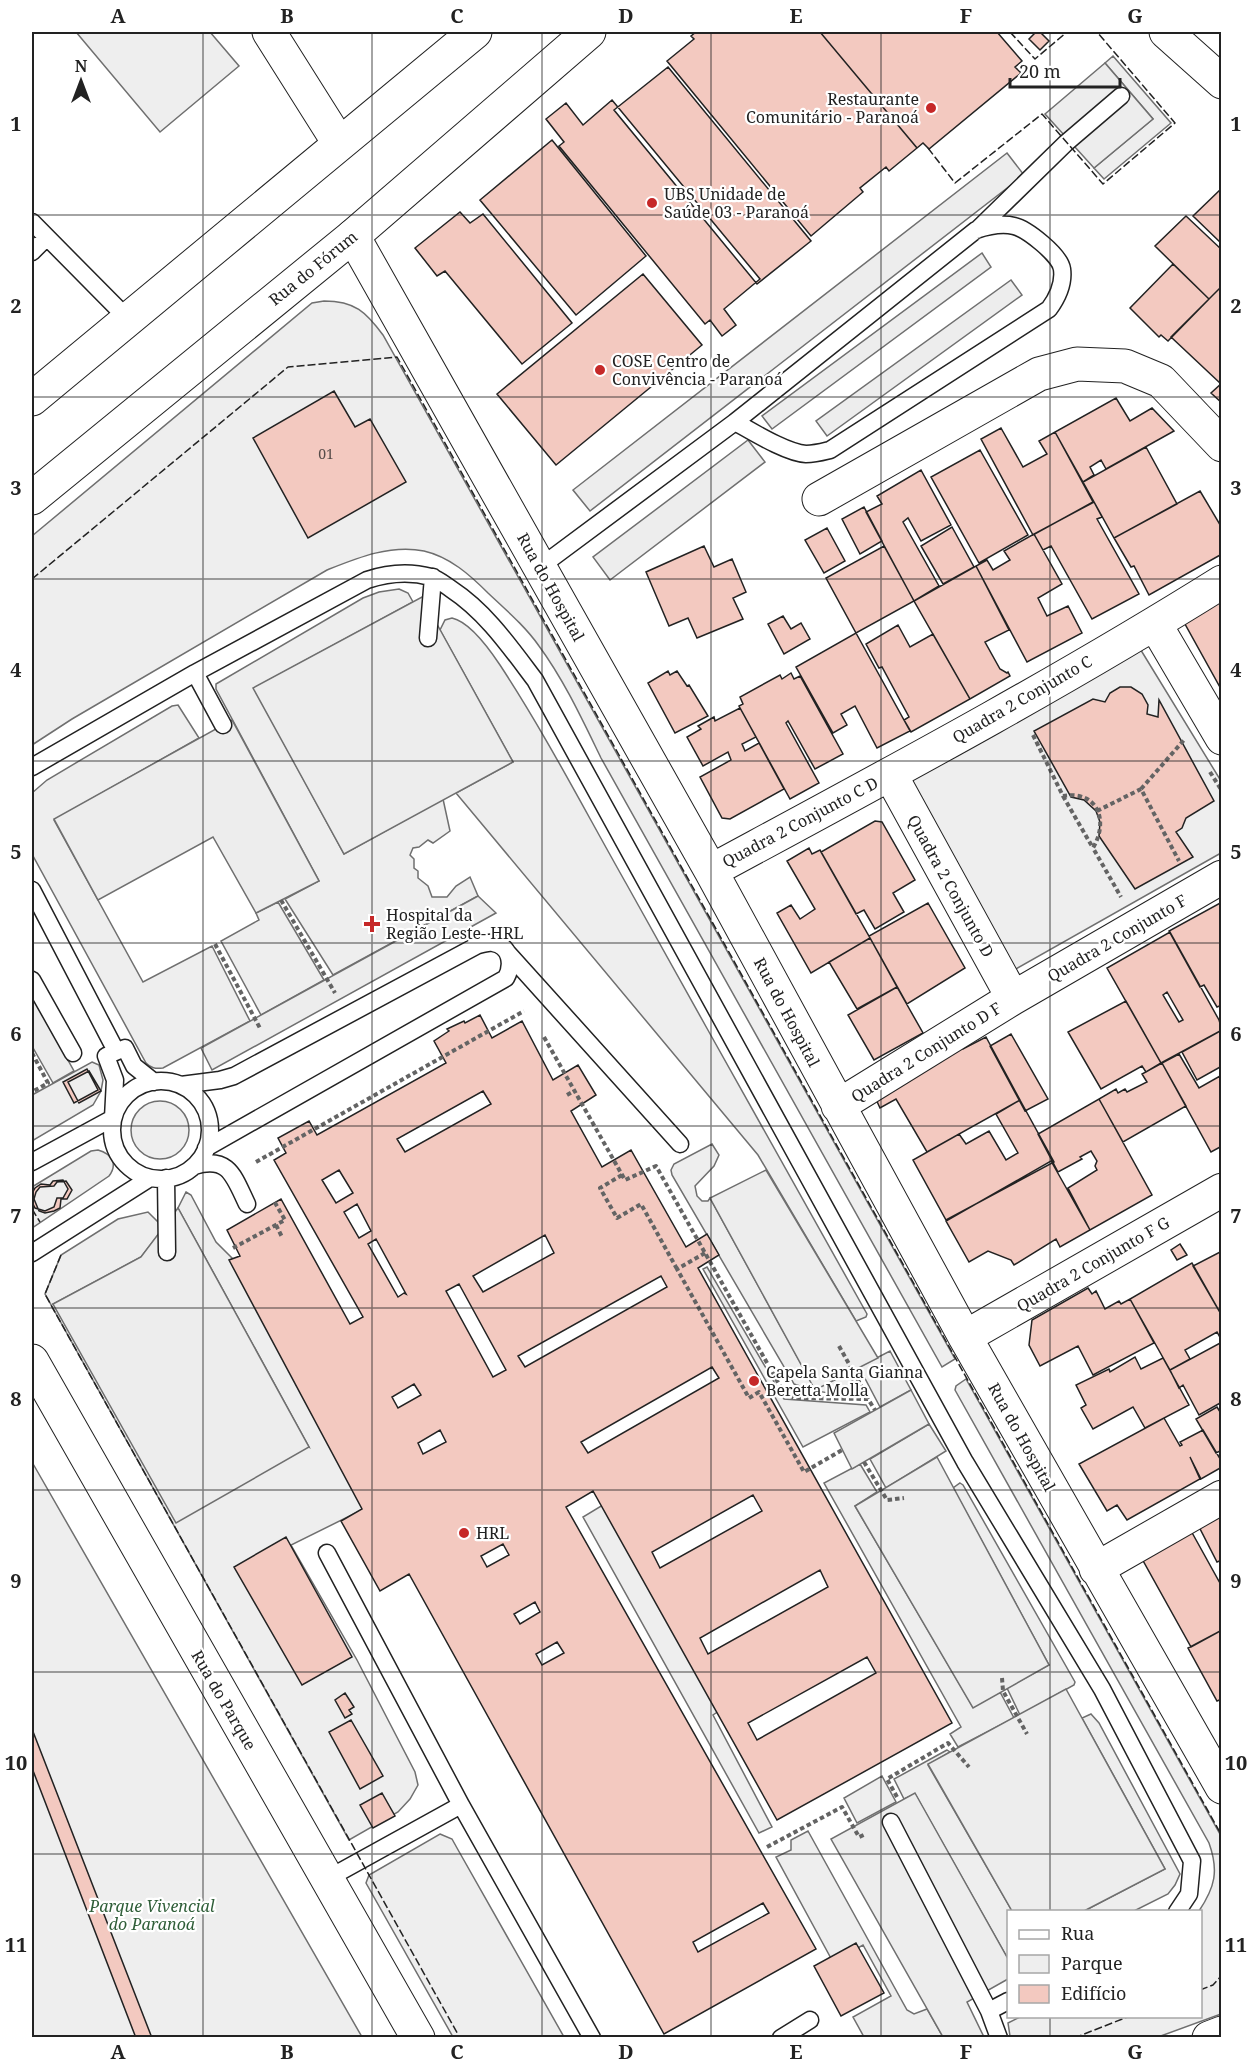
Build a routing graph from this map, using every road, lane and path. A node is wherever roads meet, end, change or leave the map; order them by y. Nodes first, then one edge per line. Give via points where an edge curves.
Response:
1 (269, 32) edge
2 (476, 32) edge
3 (589, 32) edge
4 (1166, 32) edge
5 (1221, 82) edge
6 (1121, 96) dead end
7 (339, 143) junction
8 (32, 222) edge
9 (976, 230) junction
10 (353, 236) junction
11 (46, 238) junction
12 (32, 252) edge
13 (128, 319) junction
14 (32, 399) edge
15 (735, 422) junction
16 (1221, 445) edge
17 (32, 498) edge
18 (819, 499) dead end
19 (540, 567) junction
20 (433, 577) junction
21 (1221, 582) edge
22 (1155, 624) junction
23 (428, 638) dead end
24 (195, 673) junction
25 (223, 725) dead end
26 (1029, 728) dead end
27 (1188, 735) dead end
28 (1213, 751) edge
29 (32, 767) edge
30 (890, 774) junction
31 (1141, 789) junction
32 (1221, 791) edge
33 (1063, 796) junction
34 (1097, 811) junction
35 (1093, 848) junction
36 (1177, 858) dead end
37 (711, 871) junction
38 (1221, 877) edge
39 (32, 890) edge
40 (281, 900) dead end
41 (1124, 902) dead end
42 (215, 944) dead end
43 (505, 949) junction
44 (32, 980) edge
45 (1013, 998) junction
46 (528, 1008) dead end
47 (349, 1015) junction
48 (540, 1029) dead end
49 (116, 1051) junction
50 (32, 1053) edge
51 (73, 1053) dead end
52 (274, 1054) junction
53 (154, 1082) junction
54 (181, 1085) junction
55 (574, 1091) junction
56 (32, 1092) edge
57 (567, 1095) dead end
58 (838, 1106) junction
59 (113, 1118) junction
60 (680, 1144) dead end
61 (206, 1148) junction
62 (32, 1162) edge
63 (253, 1164) dead end
64 (194, 1166) junction
65 (622, 1175) junction
66 (158, 1178) junction
67 (1221, 1190) edge
68 (269, 1192) dead end
69 (247, 1204) dead end
70 (276, 1225) junction
71 (282, 1237) dead end
72 (233, 1248) dead end
73 (167, 1252) dead end
74 (32, 1253) edge
75 (705, 1253) junction
76 (677, 1269) junction
77 (965, 1337) junction
78 (839, 1346) dead end
79 (32, 1361) edge
80 (868, 1399) junction
81 (874, 1410) dead end
82 (842, 1450) dead end
83 (864, 1462) dead end
84 (1221, 1497) edge
85 (904, 1498) dead end
86 (327, 1553) dead end
87 (1096, 1569) junction
88 (1002, 1678) dead end
89 (1027, 1734) dead end
90 (969, 1767) dead end
91 (891, 1778) dead end
92 (1221, 1787) edge
93 (461, 1805) junction
94 (828, 1808) dead end
95 (830, 1814) junction
96 (891, 1822) joint
97 (767, 1847) dead end
98 (327, 1879) junction
99 (1178, 1910) edge
100 (1007, 2002) edge
101 (989, 2011) junction
102 (810, 2020) dead end
103 (1221, 2033) edge
104 (418, 2037) edge
105 (592, 2037) edge
106 (781, 2037) edge
107 (999, 2037) edge
108 (1209, 2037) edge

1 - 7 street
2 - 7 street
3 - 10 street, Rua do Fórum
4 - 5 street
6 - 9 lane
7 - 13 street
8 - 11 lane
9 - 15 lane
9 - 15 lane via 1014,225 1055,255 1062,267 1061,284 1049,309 830,450 803,454
10 - 17 street, Rua do Fórum
10 - 19 street, Rua do Hospital
11 - 12 lane
11 - 13 lane
13 - 14 street
15 - 19 lane
16 - 18 street via 1161,381 1125,366 1077,364 1039,374
19 - 37 street, Rua do Hospital
20 - 23 lane
20 - 24 lane via 405,573 367,580
20 - 99 lane via 465,598 497,630 535,680 960,1453 1102,1689 1192,1861 1189,1894
21 - 22 street, Quadra 2 Conjunto C
22 - 28 street
22 - 30 street, Quadra 2 Conjunto C
24 - 25 lane
24 - 29 lane
26 - 33 path
27 - 31 path
28 - 32 path
30 - 37 street, Quadra 2 Conjunto C D
30 - 45 street, Quadra 2 Conjunto D
31 - 34 path
31 - 36 path
33 - 34 path via 1084,797
33 - 35 path
34 - 35 path via 1101,825
35 - 41 path
37 - 58 street, Rua do Hospital
38 - 45 street, Quadra 2 Conjunto F
39 - 49 lane
40 - 47 path
42 - 52 path
43 - 47 lane via 493,943 478,945
43 - 60 lane
43 - 61 lane via 511,969 506,978
44 - 51 lane
45 - 58 street, Quadra 2 Conjunto D F
46 - 63 path
47 - 52 lane
48 - 55 path
49 - 53 lane via 125,1048 134,1066
49 - 59 lane via 106,1056 115,1080
50 - 56 path via 48,1083
52 - 54 lane via 234,1076
53 - 54 lane
53 - 59 lane via 132,1090 120,1102
54 - 61 lane via 195,1094 205,1108 209,1124
55 - 57 path
55 - 65 path
58 - 77 street, Rua do Hospital
59 - 62 lane
59 - 66 lane via 112,1135 124,1162 136,1172
61 - 64 lane
64 - 66 lane via 181,1175
64 - 69 lane via 209,1161 219,1164 233,1176
65 - 75 path via 625,1180 656,1166
65 - 76 path via 600,1188 616,1218 641,1204
66 - 73 lane
66 - 74 lane
67 - 77 street, Quadra 2 Conjunto F G
68 - 70 path via 285,1220
70 - 71 path
70 - 72 path
75 - 76 path
75 - 80 path via 784,1393 795,1398
76 - 82 path via 749,1398 759,1392 804,1472
77 - 87 street, Rua do Hospital
78 - 80 path
79 - 98 street, Rua do Parque
80 - 81 path
83 - 85 path via 887,1500
84 - 87 street
86 - 93 lane
87 - 92 street, Rua do Hospital
88 - 89 path via 1003,1691
90 - 91 path via 948,1743
93 - 98 lane
93 - 105 lane
94 - 95 path
95 - 96 path via 842,1807 859,1837
95 - 97 path
96 - 101 lane
98 - 104 street, Rua do Parque
100 - 101 lane
101 - 107 lane
102 - 106 lane
103 - 108 street

